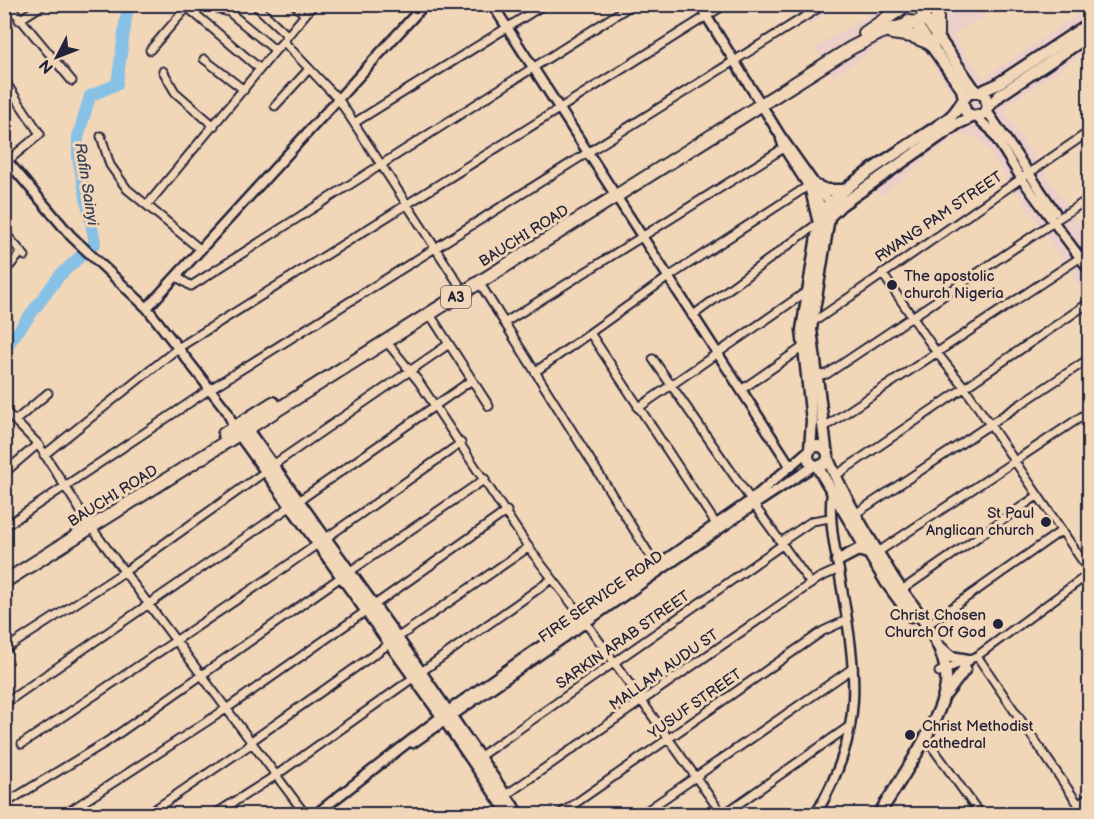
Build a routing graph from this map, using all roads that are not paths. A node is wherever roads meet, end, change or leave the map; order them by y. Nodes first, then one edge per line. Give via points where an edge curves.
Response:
1 (8, 4) edge
2 (44, 4) edge
3 (213, 4) edge
4 (254, 4) edge
5 (294, 4) edge
6 (314, 4) edge
7 (425, 4) edge
8 (492, 4) edge
9 (545, 4) edge
10 (633, 4) edge
11 (699, 4) edge
12 (726, 4) edge
13 (825, 4) edge
14 (937, 4) edge
15 (188, 6) edge
16 (901, 6) edge
17 (304, 15) junction
18 (922, 15) edge
19 (706, 17) junction
20 (19, 20) junction
21 (1089, 23) edge
22 (508, 28) junction
23 (882, 32) junction
24 (1089, 35) edge
25 (285, 38) junction
26 (934, 41) junction
27 (150, 50) dead end
28 (275, 50) junction
29 (204, 59) dead end
30 (734, 61) junction
31 (534, 68) junction
32 (260, 69) junction
33 (309, 69) junction
34 (163, 71) dead end
35 (4, 80) edge
36 (72, 81) dead end
37 (244, 90) junction
38 (978, 92) junction
39 (339, 100) junction
40 (964, 101) junction
41 (760, 102) junction
42 (275, 106) dead end
43 (559, 108) junction
44 (988, 109) junction
45 (974, 117) junction
46 (354, 123) junction
47 (214, 126) junction
48 (1089, 131) edge
49 (101, 136) dead end
50 (787, 146) junction
51 (588, 151) junction
52 (6, 161) edge
53 (381, 164) junction
54 (1024, 176) junction
55 (812, 187) junction
56 (846, 190) junction
57 (615, 193) junction
58 (1089, 198) edge
59 (148, 204) junction
60 (408, 205) junction
61 (826, 215) junction
62 (1057, 220) junction
63 (4, 232) edge
64 (640, 236) junction
65 (433, 248) junction
66 (201, 250) junction
67 (1086, 256) edge
68 (1089, 271) edge
69 (4, 272) edge
70 (882, 273) junction
71 (177, 277) junction
72 (667, 278) junction
73 (478, 282) junction
74 (460, 286) junction
75 (806, 292) junction
76 (1089, 302) edge
77 (147, 308) junction
78 (429, 313) junction
79 (692, 316) junction
80 (912, 317) junction
81 (807, 321) junction
82 (504, 323) junction
83 (590, 333) junction
84 (386, 341) junction
85 (449, 344) junction
86 (803, 347) junction
87 (178, 348) junction
88 (716, 353) junction
89 (937, 353) junction
90 (1089, 358) edge
91 (653, 359) dead end
92 (410, 371) junction
93 (535, 372) junction
94 (811, 377) junction
95 (472, 380) junction
96 (671, 385) junction
97 (965, 388) junction
98 (210, 389) junction
99 (741, 390) junction
100 (48, 393) dead end
101 (436, 406) junction
102 (489, 406) dead end
103 (638, 408) junction
104 (4, 410) edge
105 (1089, 411) edge
106 (15, 421) junction
107 (990, 425) junction
108 (239, 426) junction
109 (823, 428) junction
110 (461, 443) junction
111 (38, 444) junction
112 (810, 449) junction
113 (827, 454) junction
114 (44, 455) junction
115 (1014, 462) junction
116 (816, 466) junction
117 (791, 467) junction
118 (269, 468) junction
119 (4, 473) edge
120 (835, 476) junction
121 (485, 479) junction
122 (65, 487) junction
123 (832, 491) junction
124 (1037, 496) junction
125 (752, 502) junction
126 (295, 503) junction
127 (507, 512) junction
128 (855, 514) junction
129 (830, 518) junction
130 (716, 524) junction
131 (90, 525) junction
132 (4, 527) edge
133 (1061, 531) junction
134 (320, 540) junction
135 (781, 544) junction
136 (528, 547) junction
137 (873, 552) junction
138 (656, 565) junction
139 (838, 565) junction
140 (1088, 568) edge
141 (124, 572) junction
142 (4, 574) edge
143 (345, 574) junction
144 (552, 579) junction
145 (4, 582) edge
146 (811, 584) junction
147 (898, 592) junction
148 (149, 605) junction
149 (369, 608) junction
150 (584, 620) junction
151 (848, 620) junction
152 (926, 626) junction
153 (934, 640) junction
154 (177, 641) junction
155 (393, 641) junction
156 (4, 650) edge
157 (970, 662) junction
158 (615, 663) junction
159 (853, 668) junction
160 (943, 674) junction
161 (203, 675) junction
162 (417, 675) junction
163 (642, 702) junction
164 (4, 704) edge
165 (940, 705) junction
166 (226, 709) junction
167 (447, 716) junction
168 (932, 720) junction
169 (851, 725) junction
170 (924, 737) junction
171 (668, 739) junction
172 (250, 743) junction
173 (22, 744) dead end
174 (479, 757) junction
175 (275, 776) junction
176 (696, 777) junction
177 (506, 795) junction
178 (1089, 796) edge
179 (4, 804) edge
180 (1078, 805) junction
181 (300, 807) junction
182 (65, 814) edge
183 (148, 814) edge
184 (215, 814) edge
185 (289, 814) edge
186 (305, 814) edge
187 (316, 814) edge
188 (509, 814) edge
189 (519, 814) edge
190 (560, 814) edge
191 (642, 814) edge
192 (723, 814) edge
193 (803, 814) edge
194 (810, 814) edge
195 (816, 814) edge
196 (879, 814) edge
197 (980, 814) edge
198 (1084, 814) edge

1 - 20 street
2 - 20 street
3 - 28 street via 229,12
4 - 25 street
5 - 17 street
6 - 17 street
7 - 39 street
8 - 22 street
9 - 22 street
10 - 31 street
11 - 19 street
12 - 19 street
13 - 30 street
14 - 26 highway
15 - 27 street
15 - 32 street
16 - 18 highway, A3 via 908,22
16 - 41 highway, BAUCHI ROAD / A3
17 - 25 street
18 - 23 highway, BAUCHI ROAD / A3
18 - 26 main road
19 - 30 street
19 - 43 street
20 - 36 street
21 - 38 main road via 996,85
22 - 31 street
22 - 46 street
23 - 26 highway
23 - 41 highway, BAUCHI ROAD / A3
24 - 44 main road via 1000,95
25 - 28 street
25 - 33 street
26 - 38 main road
26 - 40 main road via 962,89
28 - 32 street
29 - 37 street
30 - 41 street
30 - 51 street
31 - 43 street
31 - 53 street
32 - 37 street
33 - 39 street
33 - 42 street
34 - 47 street via 175,92
35 - 52 street via 40,134
37 - 47 street
38 - 40 main road via 969,93
38 - 44 main road via 987,99
39 - 46 street
39 - 66 street
40 - 45 main road via 965,111
40 - 56 main road via 950,118
41 - 50 street
41 - 57 highway, BAUCHI ROAD / A3
43 - 51 street
43 - 60 street
44 - 45 main road
44 - 54 street
45 - 54 street via 991,130
45 - 61 main road via 957,124
46 - 53 street
47 - 59 street
48 - 54 street, RWANG PAM STREET
49 - 59 street via 104,151 119,179
50 - 55 street
50 - 64 street
51 - 57 street
51 - 65 street
52 - 77 street via 71,236
53 - 60 street
53 - 71 street via 191,286
54 - 62 street
54 - 70 street, RWANG PAM STREET
55 - 56 main road
55 - 61 main road
55 - 61 street
55 - 72 street
56 - 61 main road
57 - 64 street
57 - 73 highway, BAUCHI ROAD / A3
57 - 74 highway, BAUCHI ROAD / A3
58 - 62 street
59 - 66 street
60 - 65 street
60 - 87 street
61 - 75 main road
61 - 79 street
61 - 81 main road
62 - 67 street
62 - 80 street
63 - 69 street via 23,254
64 - 72 street
64 - 82 street
65 - 74 street
65 - 98 street
66 - 71 street
67 - 68 street
67 - 89 street
70 - 80 street
70 - 81 street, RWANG PAM STREET
71 - 77 street
72 - 79 street
72 - 83 street
73 - 78 highway, BAUCHI ROAD / A3
73 - 82 street
74 - 108 highway, BAUCHI ROAD / A3
75 - 81 main road
75 - 88 street
76 - 97 street
77 - 87 street
78 - 84 highway, BAUCHI ROAD / A3
78 - 85 street
79 - 88 street
80 - 89 street
80 - 94 street via 827,374
81 - 86 main road
81 - 94 main road
82 - 93 street
83 - 93 street
83 - 103 street
84 - 92 street
84 - 108 highway, BAUCHI ROAD / A3
85 - 92 street
85 - 95 street
86 - 94 main road
86 - 99 street
87 - 98 street
87 - 114 street
88 - 96 street
88 - 99 street
89 - 97 street
89 - 109 street
90 - 107 street
91 - 96 street
92 - 101 street
92 - 118 street
93 - 138 street
94 - 109 main road
94 - 112 main road
95 - 101 street
95 - 102 street
96 - 103 street
96 - 125 street
97 - 107 street
97 - 120 street
98 - 108 street
98 - 122 street
99 - 117 street
100 - 106 street
101 - 110 street
101 - 126 street
103 - 130 street
104 - 106 street
105 - 115 street
106 - 111 street
107 - 115 street
107 - 128 street
108 - 118 main road
108 - 131 highway, BAUCHI ROAD / A3
109 - 113 main road
110 - 121 street
110 - 134 street
111 - 114 street
111 - 119 street
112 - 113 main road via 818,445
112 - 116 main road via 808,458
112 - 117 street
113 - 116 main road via 823,465
113 - 120 main road
114 - 122 street
115 - 124 street
115 - 137 street
116 - 123 main road
116 - 125 street, FIRE SERVICE ROAD
117 - 125 street
118 - 126 main road
118 - 141 street
120 - 128 main road
121 - 127 street
121 - 143 street
122 - 131 street
122 - 132 street
123 - 129 street
123 - 137 main road
124 - 133 street
124 - 147 street
125 - 130 street
125 - 135 street
125 - 150 street, FIRE SERVICE ROAD
126 - 134 main road
126 - 148 street
127 - 136 street
127 - 149 street
128 - 137 main road
129 - 135 street, SARKIN ARAB STREET via 812,521
129 - 139 street
130 - 138 street
131 - 141 street
131 - 142 highway, BAUCHI ROAD / A3
131 - 145 highway, BAUCHI ROAD / A3
133 - 140 street
133 - 152 street
134 - 143 main road
134 - 154 street
135 - 146 street
135 - 158 street, SARKIN ARAB STREET
136 - 144 street
136 - 155 street
137 - 139 main road via 858,550
137 - 147 main road
138 - 150 street
139 - 146 street, MALLAM AUDU ST
139 - 151 street
140 - 157 street
141 - 148 street
141 - 156 street
143 - 149 main road
143 - 161 street
144 - 150 street
144 - 162 street
146 - 163 street, MALLAM AUDU ST
147 - 152 main road
147 - 160 main road via 928,640
148 - 154 street
148 - 164 street
149 - 155 main road
149 - 166 street
150 - 158 street
150 - 167 street, FIRE SERVICE ROAD
151 - 159 street
151 - 171 street, YUSUF STREET via 823,631
152 - 153 main road
153 - 157 main road via 947,655
153 - 160 main road
154 - 161 street
154 - 173 street
155 - 162 main road
155 - 172 street
157 - 160 street
157 - 165 main road
157 - 180 street
158 - 163 street
158 - 174 street, SARKIN ARAB STREET
159 - 169 street
159 - 176 street
160 - 165 main road
160 - 168 main road
161 - 166 street
161 - 179 street via 108,741
162 - 167 main road
162 - 175 street
163 - 171 street
163 - 177 street, MALLAM AUDU ST
165 - 168 main road
166 - 172 street
166 - 182 street
167 - 174 main road
167 - 187 street, FIRE SERVICE ROAD
167 - 188 main road
168 - 170 main road
169 - 192 street
169 - 195 street via 840,770
170 - 196 main road
170 - 197 street
171 - 176 street
171 - 190 street, YUSUF STREET
172 - 175 street
172 - 183 street
174 - 177 main road
175 - 181 street
175 - 184 street
176 - 191 street
176 - 192 street
177 - 189 main road
178 - 180 street
180 - 198 street
181 - 185 street
181 - 186 street
193 - 194 street

